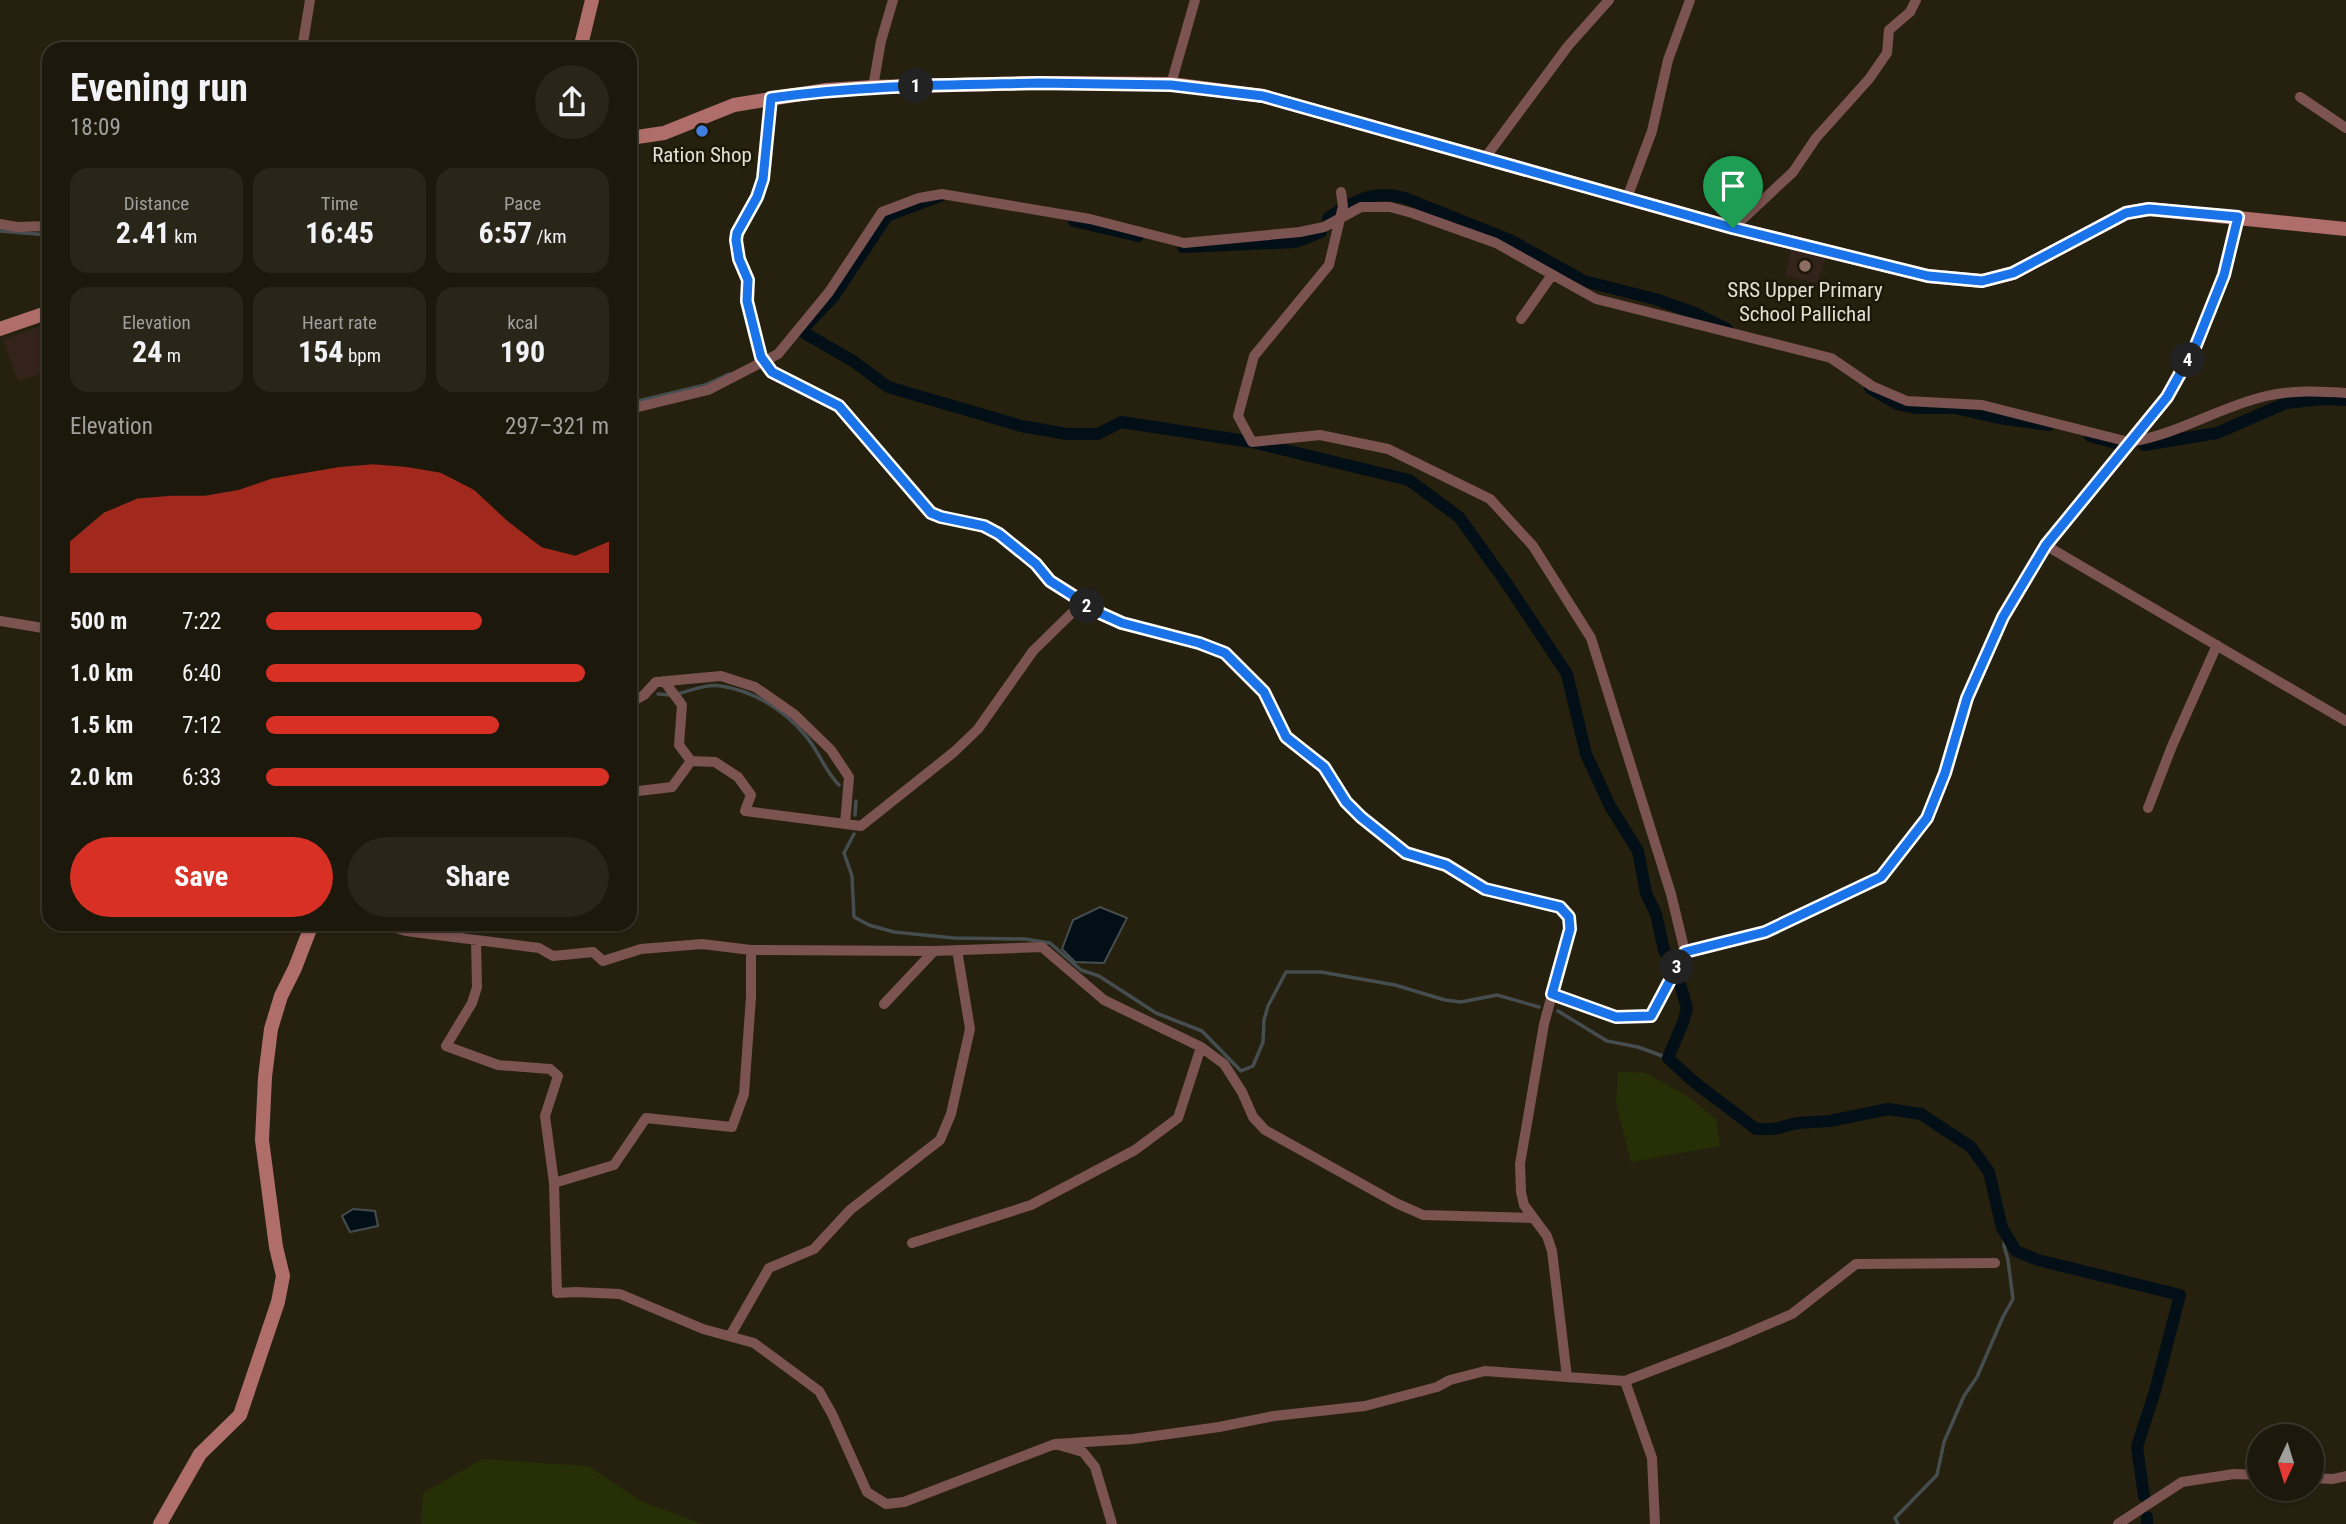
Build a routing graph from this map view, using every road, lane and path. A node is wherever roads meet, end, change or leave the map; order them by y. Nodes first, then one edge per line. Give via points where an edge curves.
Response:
1 (310, 0) edge
2 (592, 0) edge
3 (893, 0) edge
4 (1195, 0) edge
5 (1609, 0) edge
6 (1690, 0) edge
7 (1916, 0) edge
8 (303, 42) edge
9 (582, 42) edge
10 (1171, 85) junction
11 (873, 87) junction
12 (2300, 97) dead end
13 (771, 98) junction
14 (2346, 128) edge
15 (637, 137) edge
16 (1485, 158) junction
17 (1341, 192) dead end
18 (1627, 198) junction
19 (2238, 217) junction
20 (1340, 218) junction
21 (0, 224) edge
22 (42, 226) edge
23 (1733, 228) junction
24 (2346, 229) edge
25 (1552, 275) junction
26 (42, 314) edge
27 (1521, 319) dead end
28 (0, 329) edge
29 (764, 362) junction
30 (2346, 393) edge
31 (637, 407) edge
32 (2129, 442) junction
33 (2046, 545) junction
34 (1082, 603) junction
35 (0, 621) edge
36 (42, 628) edge
37 (2217, 645) junction
38 (664, 681) junction
39 (637, 699) edge
40 (2346, 721) edge
41 (691, 761) junction
42 (637, 792) edge
43 (2148, 808) dead end
44 (845, 824) junction
45 (309, 931) edge
46 (406, 931) edge
47 (476, 940) junction
48 (751, 950) junction
49 (957, 950) junction
50 (934, 951) junction
51 (1685, 952) junction
52 (1552, 994) junction
53 (884, 1003) dead end
54 (1201, 1047) junction
55 (554, 1183) junction
56 (1533, 1218) junction
57 (912, 1243) dead end
58 (1996, 1263) dead end
59 (730, 1336) junction
60 (1567, 1377) junction
61 (1625, 1381) junction
62 (1055, 1444) junction
63 (2247, 1475) edge
64 (2346, 1476) edge
65 (2324, 1479) edge
66 (160, 1524) edge
67 (1112, 1524) edge
68 (1655, 1524) edge
69 (2118, 1524) edge

1 - 8 street
2 - 9 street
3 - 11 street
4 - 10 street
5 - 16 street via 1568,46
6 - 18 street via 1668,60 1652,131
7 - 23 street via 1910,12 1889,30 1886,53 1869,79 1816,138 1793,172
10 - 11 street
10 - 16 street via 1263,96
11 - 13 street
12 - 14 street
13 - 15 street via 734,105 664,133
13 - 29 street via 763,179 736,240 748,280 754,335
16 - 18 street
17 - 20 street
18 - 23 street
19 - 23 street via 2149,209 2126,213 2013,273 1982,281 1928,276
19 - 24 street
19 - 32 street via 2224,275 2196,345 2167,397
20 - 25 street via 1361,207 1390,207 1496,243
20 - 29 street via 1300,232 1184,243 1090,219 962,196 919,198 882,212 829,292 778,354
20 - 51 street via 1329,265 1254,356 1238,416 1252,442 1320,435 1388,449 1490,499 1533,546 1591,638
21 - 22 street
25 - 27 street
25 - 32 street via 1596,299 1831,358 1872,386 1907,401 1982,405
26 - 28 street
29 - 31 street via 708,390
29 - 34 street via 772,372 839,406 931,513 999,534 1050,581
30 - 32 street via 2311,390 2266,396 2150,439
32 - 33 street
33 - 37 street
33 - 51 street via 2003,617 1967,698 1927,818 1881,877 1765,932
34 - 44 street via 1033,651 978,729 954,752 860,826
34 - 52 street via 1122,623 1225,653 1264,692 1286,737 1324,767 1361,817 1406,853 1446,865 1485,889 1566,912 1570,929
35 - 36 street
37 - 40 street
37 - 43 street
38 - 39 street via 656,682
38 - 41 street via 682,705 679,745
38 - 44 street via 721,676 755,687 794,714 831,750 849,777
41 - 42 street via 673,787
41 - 44 street via 715,762 738,777 751,795 745,811
45 - 66 street via 281,996 265,1077 262,1140 283,1276 278,1302 240,1415 200,1454
46 - 47 street
47 - 48 street via 539,948 553,956 593,952 603,961 641,949 702,944
47 - 55 street via 477,987 446,1046 498,1065 550,1069 558,1076 545,1116
48 - 50 street
48 - 55 street via 744,1094 732,1127 646,1118 614,1165
49 - 50 street
49 - 54 street via 1042,947 1104,1000
49 - 59 street via 970,1029 951,1114 940,1140 850,1210 814,1249 769,1268
50 - 53 street
51 - 52 street via 1651,1016 1616,1017
52 - 56 street via 1520,1164 1524,1205
54 - 56 street via 1224,1064 1265,1130 1396,1203 1423,1215
54 - 57 street via 1178,1118 1135,1150 1031,1205
55 - 59 street via 556,1293 620,1294
56 - 60 street via 1552,1251
58 - 61 street via 1856,1264 1792,1314
59 - 62 street via 754,1343 819,1391 867,1492 886,1504 904,1502
60 - 61 street
60 - 62 street via 1485,1371 1365,1406 1133,1439
61 - 68 street via 1652,1458
62 - 67 street via 1083,1452 1095,1467
63 - 69 street via 2182,1482
64 - 65 street

